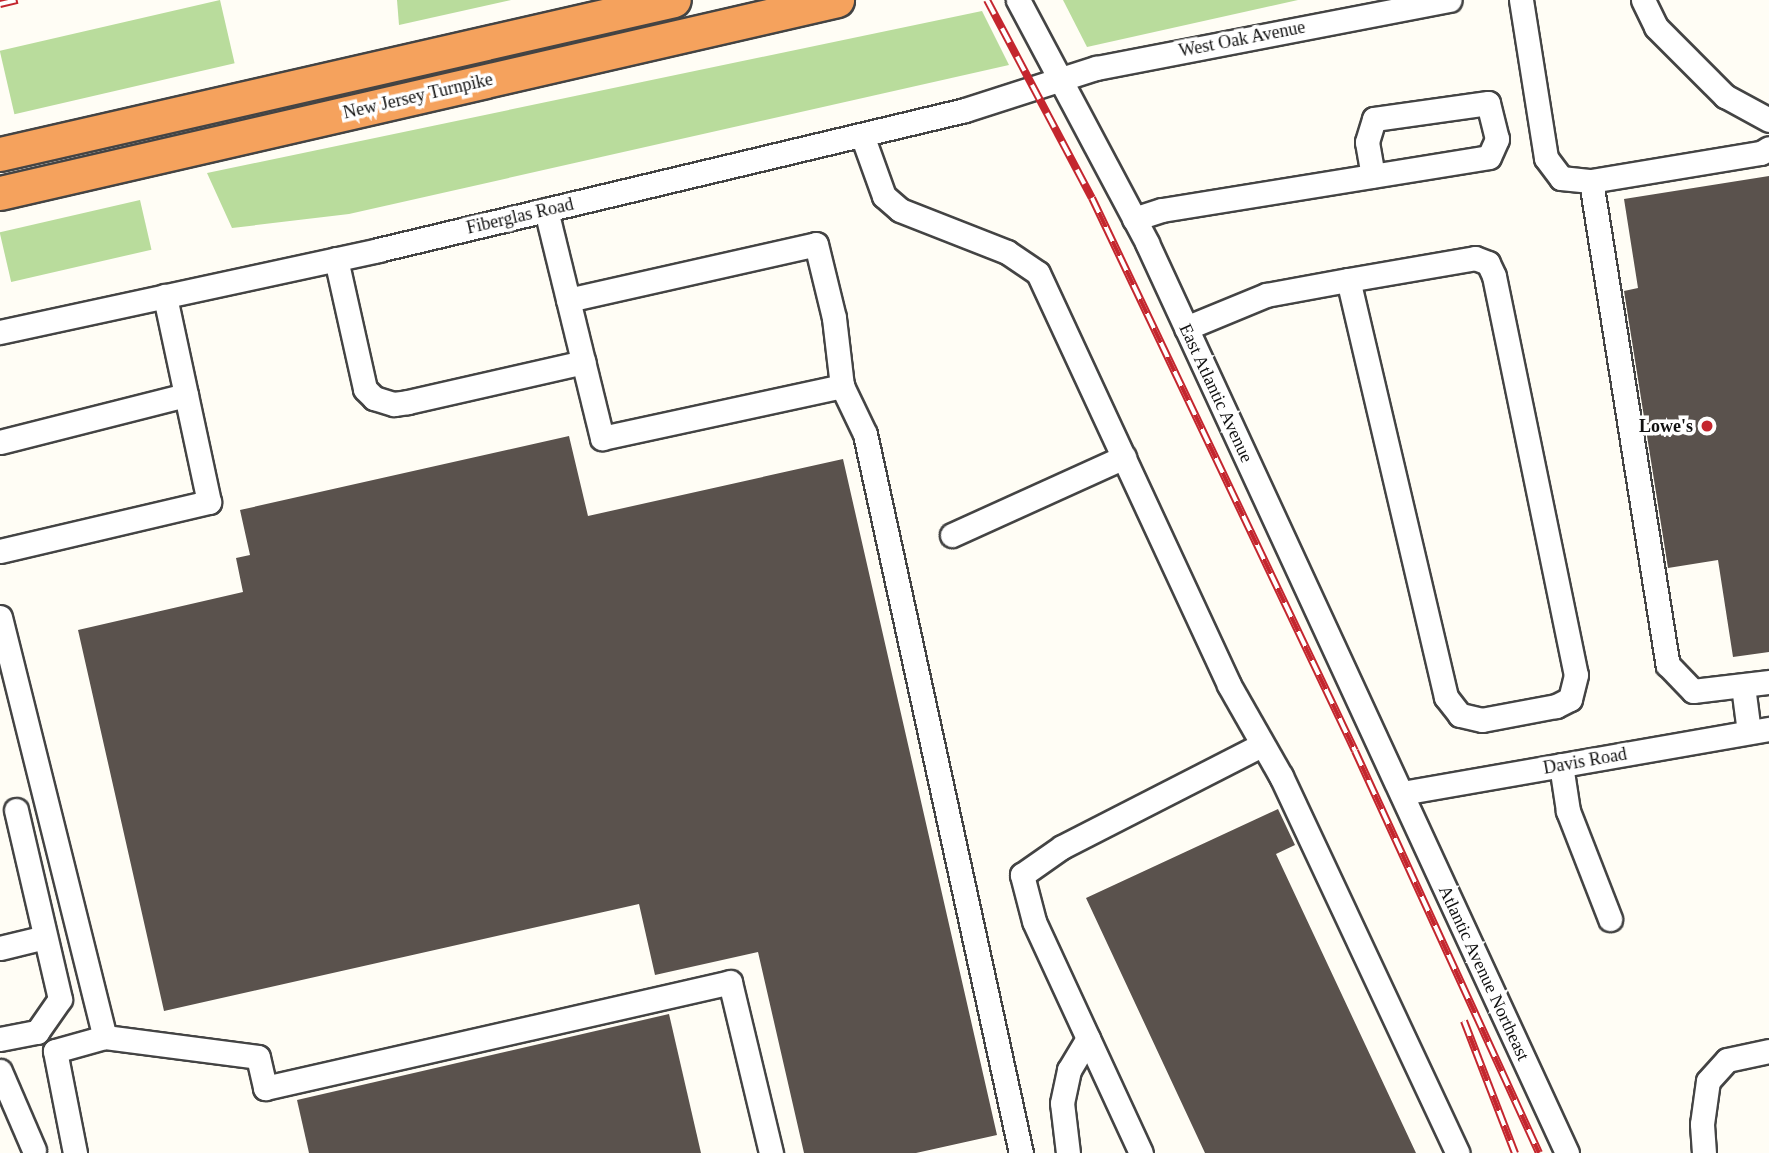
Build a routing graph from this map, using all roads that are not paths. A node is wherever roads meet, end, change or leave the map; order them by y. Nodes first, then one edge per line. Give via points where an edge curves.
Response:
1 (674, 0) edge
2 (837, 0) edge
3 (1018, 0) edge
4 (1450, 0) edge
5 (1521, 0) edge
6 (1643, 0) edge
7 (1061, 79) junction
8 (1037, 87) joint
9 (1769, 120) edge
10 (862, 135) junction
11 (1769, 148) edge
12 (0, 154) edge
13 (1373, 175) junction
14 (1591, 181) junction
15 (0, 193) edge
16 (546, 210) junction
17 (1134, 219) junction
18 (336, 259) junction
19 (1348, 280) junction
20 (165, 296) junction
21 (568, 300) junction
22 (1186, 328) junction
23 (0, 332) edge
24 (584, 362) junction
25 (842, 386) junction
26 (186, 395) junction
27 (0, 442) edge
28 (1124, 457) junction
29 (952, 535) dead end
30 (0, 551) edge
31 (0, 617) edge
32 (1769, 682) edge
33 (1742, 687) junction
34 (1759, 730) edge
35 (1261, 745) junction
36 (1561, 765) junction
37 (1402, 793) junction
38 (47, 802) junction
39 (8, 811) edge
40 (1610, 919) dead end
41 (46, 937) junction
42 (0, 948) edge
43 (105, 1037) junction
44 (1088, 1038) junction
45 (0, 1040) edge
46 (1769, 1051) edge
47 (0, 1071) edge
48 (34, 1150) dead end
49 (75, 1153) edge
50 (771, 1153) edge
51 (1021, 1153) edge
52 (1068, 1153) edge
53 (1141, 1153) edge
54 (1458, 1153) edge
55 (1567, 1153) edge
56 (1704, 1153) edge

1 - 12 highway, New Jersey Turnpike
2 - 15 highway, New Jersey Turnpike
3 - 7 street, East Atlantic Avenue
4 - 7 street, West Oak Avenue via 1110,65
5 - 14 street via 1546,158 1561,178
6 - 9 street via 1656,27 1725,96
7 - 8 street, West Oak Avenue
7 - 17 street, East Atlantic Avenue
8 - 10 street, Fiberglas Road
10 - 16 street, Fiberglas Road
10 - 28 street via 884,196 900,210 1007,252 1038,273
11 - 14 street
13 - 13 street via 1489,156 1497,139 1488,103 1374,119 1367,142
13 - 17 street via 1162,210
14 - 33 street via 1668,665 1693,691
16 - 18 street, Fiberglas Road
16 - 21 street
17 - 22 street, East Atlantic Avenue
18 - 20 street, Fiberglas Road
18 - 24 street via 365,389 374,398 394,404 408,402
19 - 19 street via 1475,258 1488,263 1576,675 1570,699 1556,706 1482,720 1460,715 1446,697
19 - 22 street via 1266,295
20 - 23 street, Fiberglas Road
20 - 26 street
21 - 24 street
21 - 25 street via 816,244 834,318
22 - 37 street, East Atlantic Avenue
24 - 25 street via 602,438
25 - 51 street via 865,434
26 - 27 street
26 - 30 street via 209,502
28 - 29 street
28 - 35 street
31 - 38 street
32 - 33 street
33 - 34 street
34 - 36 street, Davis Road
35 - 44 street via 1062,846 1021,875 1034,921
35 - 54 street via 1281,776
36 - 37 street, Davis Road
36 - 40 street via 1568,811
37 - 55 street, Atlantic Avenue Northeast
38 - 39 street
38 - 43 street
39 - 41 street
41 - 42 street
41 - 45 street via 60,999 37,1032
43 - 49 street via 55,1051
43 - 50 street via 258,1057 265,1088 730,982
44 - 52 street via 1069,1070 1062,1102
44 - 53 street
46 - 56 street via 1727,1060 1708,1081 1702,1124
47 - 48 street

